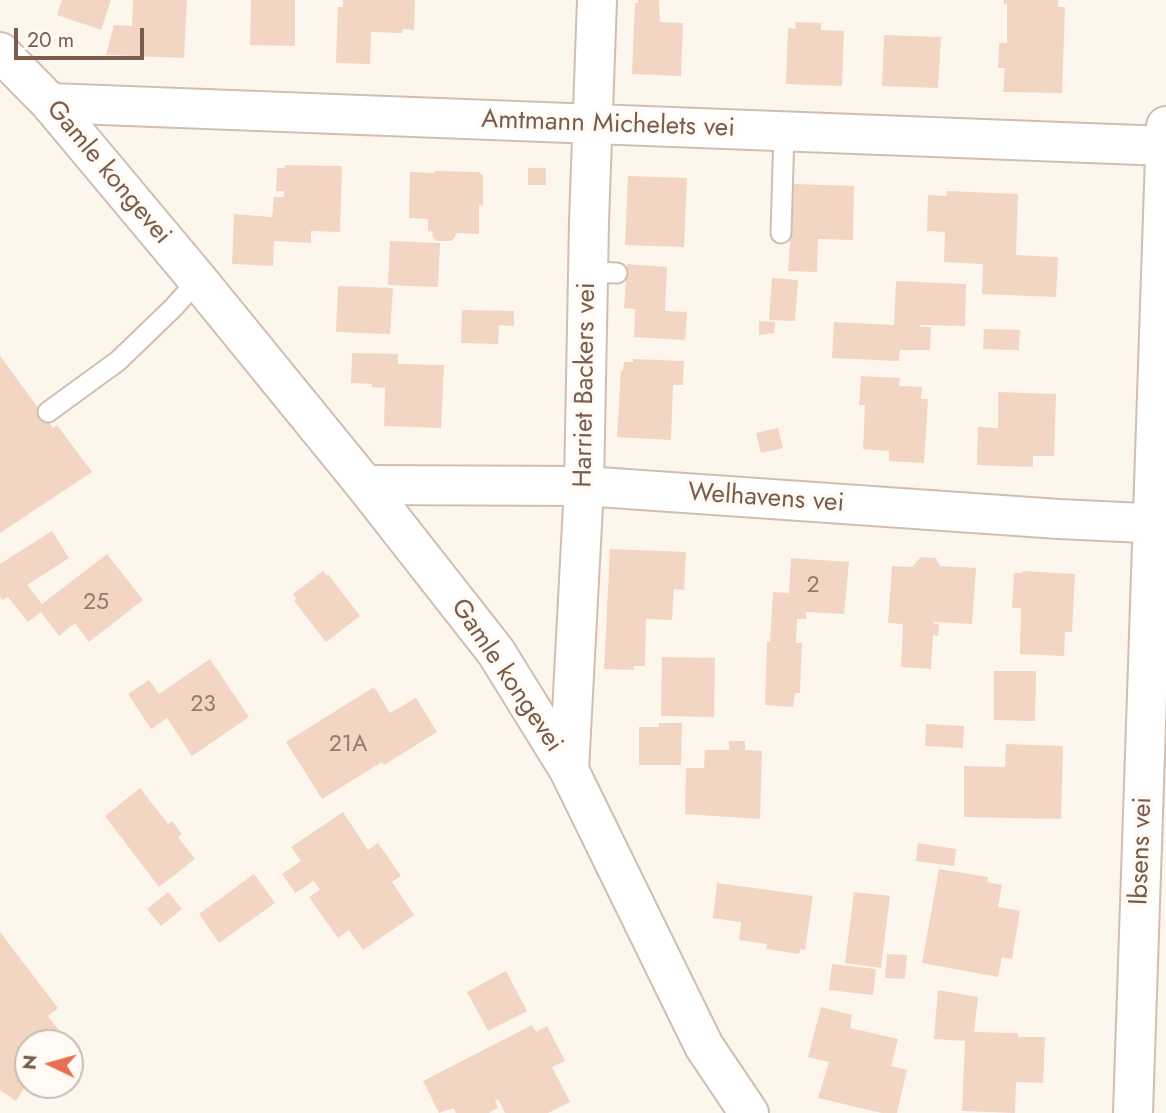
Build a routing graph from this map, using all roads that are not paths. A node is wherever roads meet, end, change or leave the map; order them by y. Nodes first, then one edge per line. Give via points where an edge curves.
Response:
1 (597, 0) edge
2 (5, 67) edge
3 (50, 103) junction
4 (592, 124) junction
5 (1166, 127) edge
6 (785, 132) junction
7 (1166, 146) edge
8 (781, 233) dead end
9 (198, 280) junction
10 (48, 412) dead end
11 (365, 485) junction
12 (584, 486) junction
13 (1159, 524) edge
14 (569, 770) junction
15 (749, 1113) edge
16 (1133, 1113) edge

1 - 4 street, Harriet Backers vei
2 - 3 street, Gamle kongevei
3 - 4 street, Amtmann Michelets vei
3 - 9 street, Gamle kongevei
4 - 6 street, Amtmann Michelets vei
4 - 12 street, Harriet Backers vei via 602,272
5 - 7 street, Ibsens vei
6 - 7 street, Amtmann Michelets vei
6 - 8 lane
7 - 13 street, Ibsens vei
9 - 10 lane via 118,361
9 - 11 street, Gamle kongevei
11 - 12 street, Welhavens vei
11 - 14 street, Gamle kongevei via 496,652
12 - 13 street, Welhavens vei
12 - 14 street, Harriet Backers vei
13 - 16 street, Ibsens vei via 1150,617
14 - 15 street, Gamle kongevei via 705,1046

